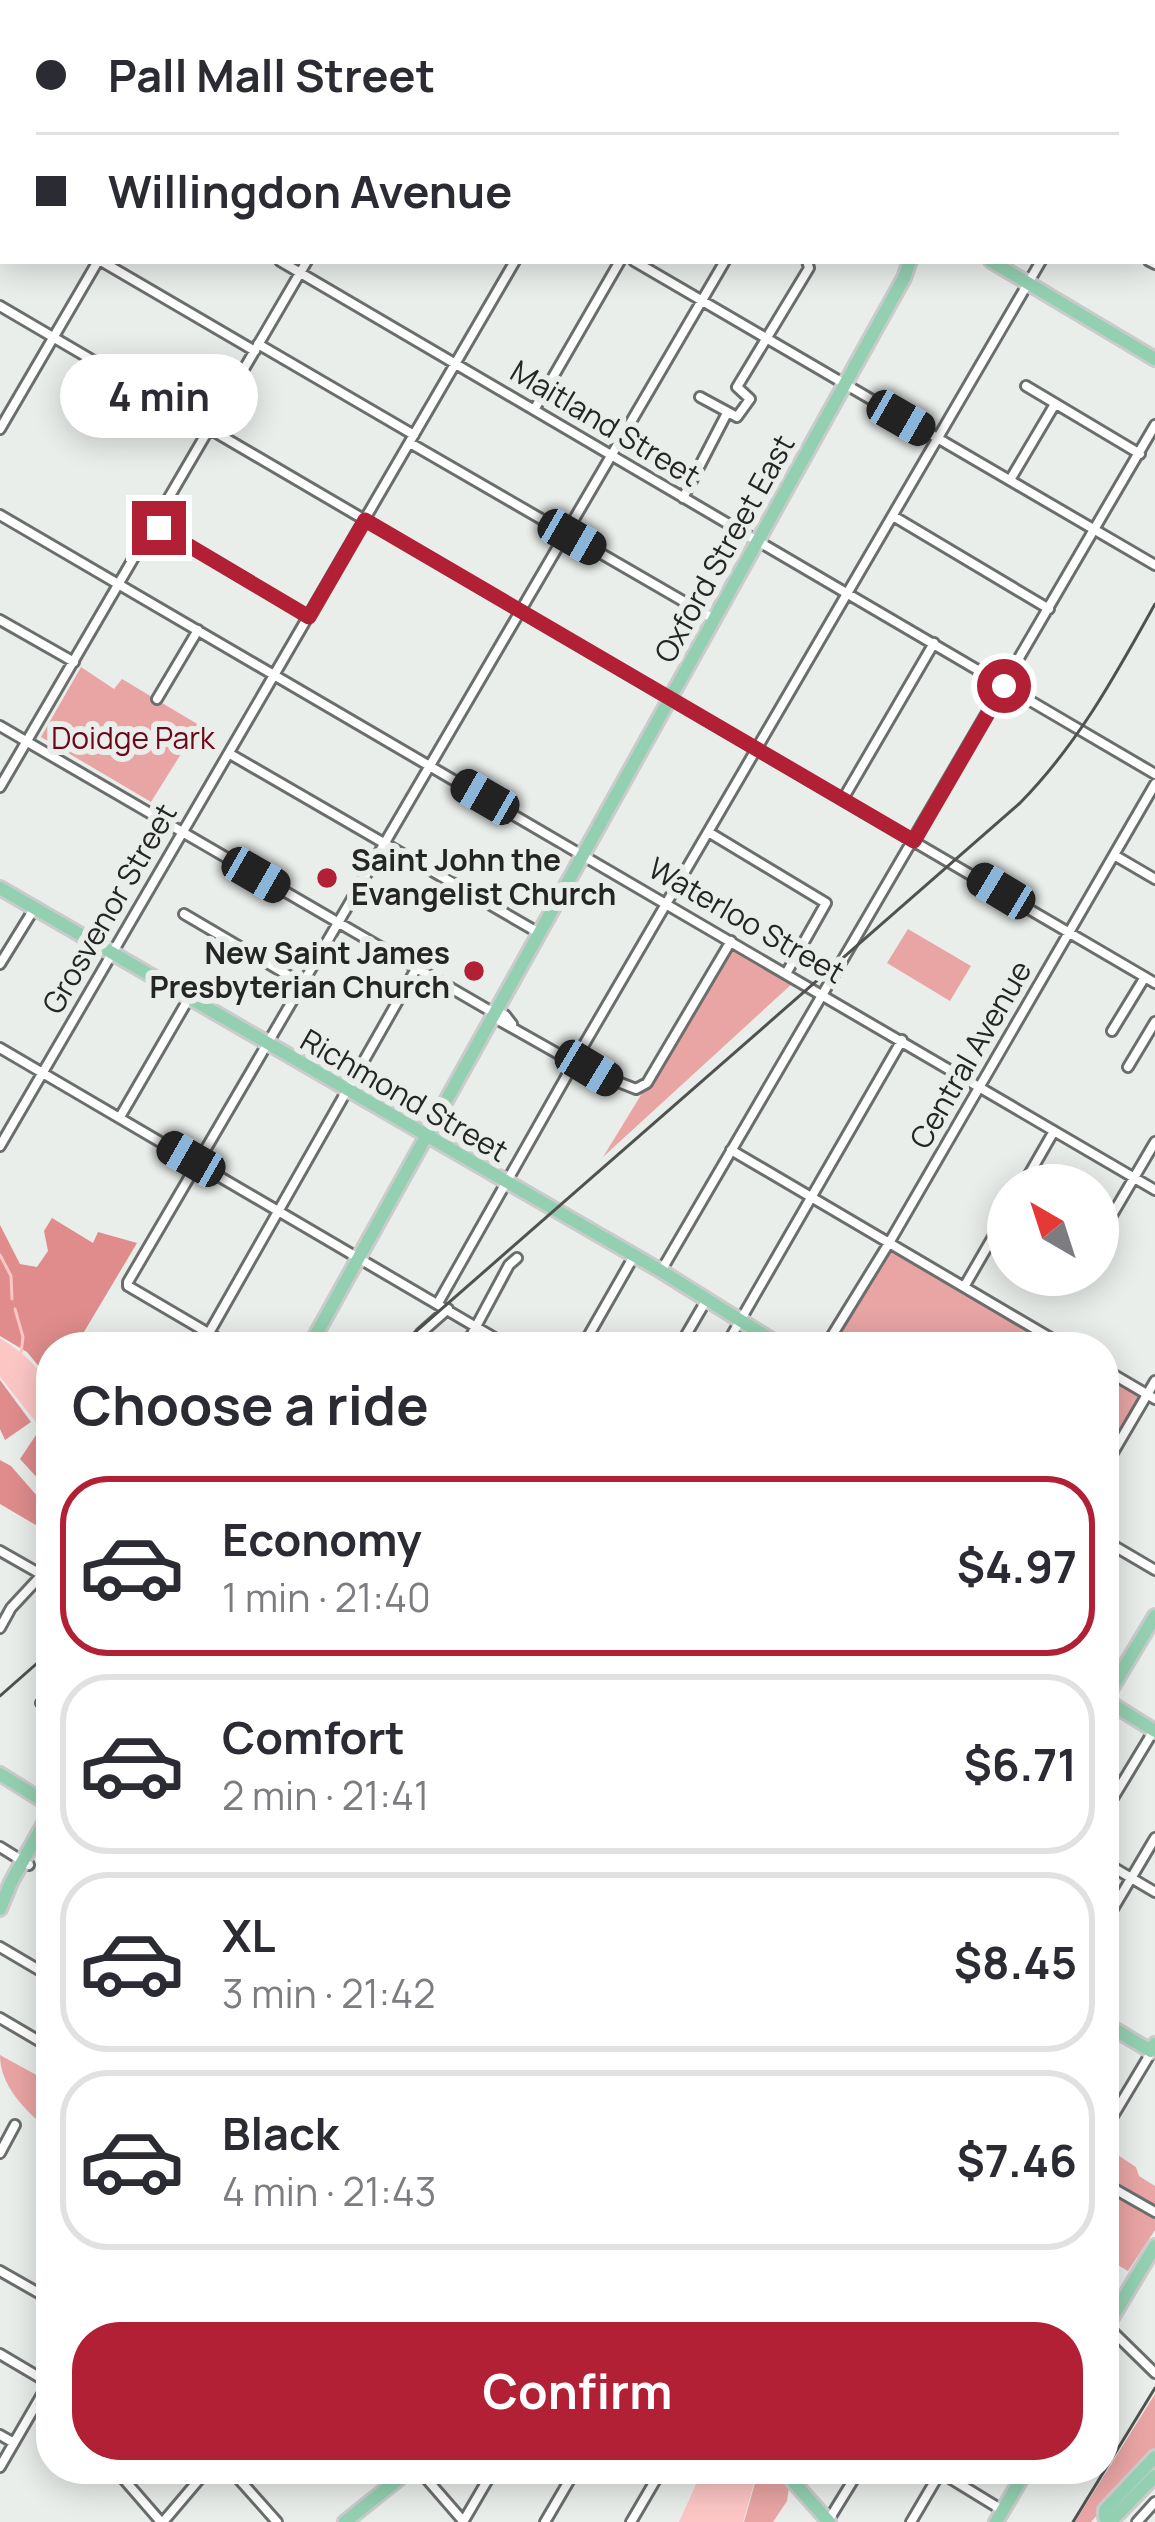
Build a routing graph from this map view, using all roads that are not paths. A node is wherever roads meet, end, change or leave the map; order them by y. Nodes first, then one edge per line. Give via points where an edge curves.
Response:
1 (98, 264) edge
2 (105, 264) edge
3 (285, 264) edge
4 (305, 264) edge
5 (513, 264) edge
6 (618, 264) edge
7 (639, 264) edge
8 (723, 264) edge
9 (808, 264) edge
10 (909, 264) edge
11 (916, 264) edge
12 (996, 264) edge
13 (1039, 264) edge
14 (300, 273) junction
15 (904, 278) junction
16 (1028, 284) junction
17 (702, 301) junction
18 (0, 306) edge
19 (54, 337) junction
20 (767, 338) junction
21 (257, 348) junction
22 (1155, 359) edge
23 (455, 364) junction
24 (827, 374) junction
25 (848, 378) junction
26 (1026, 386) dead end
27 (700, 398) dead end
28 (837, 398) junction
29 (1055, 404) junction
30 (534, 410) junction
31 (727, 413) junction
32 (3, 414) edge
33 (1155, 425) edge
34 (0, 429) edge
35 (209, 429) junction
36 (412, 439) junction
37 (938, 439) junction
38 (1140, 454) junction
39 (612, 455) junction
40 (1010, 481) junction
41 (683, 498) junction
42 (0, 514) edge
43 (892, 517) junction
44 (365, 520) junction
45 (154, 525) junction
46 (1095, 530) junction
47 (566, 534) junction
48 (757, 542) junction
49 (1155, 565) edge
50 (119, 584) junction
51 (848, 594) junction
52 (1049, 609) junction
53 (521, 612) junction
54 (309, 617) junction
55 (714, 619) junction
56 (0, 620) edge
57 (198, 630) junction
58 (934, 643) junction
59 (74, 662) junction
60 (275, 675) junction
61 (1004, 686) junction
62 (157, 699) dead end
63 (669, 699) junction
64 (0, 726) edge
65 (27, 742) junction
66 (757, 750) junction
67 (230, 754) junction
68 (430, 765) junction
69 (1155, 774) edge
70 (1155, 784) edge
71 (0, 787) edge
72 (843, 799) junction
73 (183, 832) junction
74 (710, 833) junction
75 (914, 841) junction
76 (385, 845) junction
77 (583, 854) junction
78 (1114, 855) junction
79 (1155, 879) edge
80 (0, 888) edge
81 (668, 905) junction
82 (34, 908) junction
83 (184, 914) dead end
84 (339, 923) junction
85 (539, 933) junction
86 (1070, 933) junction
87 (731, 941) junction
88 (114, 953) junction
89 (0, 964) edge
90 (416, 969) junction
91 (787, 972) junction
92 (1144, 977) junction
93 (1155, 983) edge
94 (303, 984) junction
95 (824, 995) junction
96 (189, 998) junction
97 (495, 1013) junction
98 (1155, 1022) edge
99 (1112, 1031) dead end
100 (902, 1040) junction
101 (267, 1044) junction
102 (0, 1048) edge
103 (578, 1061) junction
104 (1128, 1067) dead end
105 (42, 1072) junction
106 (978, 1086) junction
107 (347, 1091) junction
108 (120, 1117) junction
109 (1054, 1131) junction
110 (427, 1137) junction
111 (1155, 1142) edge
112 (0, 1146) edge
113 (731, 1150) junction
114 (197, 1162) junction
115 (1035, 1164) edge
116 (1134, 1177) junction
117 (503, 1181) junction
118 (1155, 1190) edge
119 (810, 1198) junction
120 (1119, 1203) edge
121 (278, 1211) junction
122 (889, 1243) junction
123 (987, 1247) edge
124 (634, 1256) junction
125 (359, 1257) junction
126 (517, 1258) dead end
127 (661, 1271) junction
128 (964, 1287) junction
129 (706, 1299) junction
130 (438, 1304) junction
131 (448, 1310) junction
132 (739, 1320) junction
133 (477, 1327) junction
134 (207, 1332) edge
135 (210, 1332) edge
136 (317, 1332) edge
137 (422, 1332) edge
138 (474, 1332) edge
139 (485, 1332) edge
140 (591, 1332) edge
141 (687, 1332) edge
142 (732, 1332) edge
143 (759, 1332) edge
144 (836, 1332) edge
145 (1040, 1332) edge
146 (1119, 1378) edge
147 (1155, 1381) edge
148 (1151, 1397) edge
149 (1119, 1445) edge
150 (1119, 1549) edge
151 (0, 1551) edge
152 (1155, 1570) edge
153 (36, 1572) edge
154 (36, 1587) edge
155 (1155, 1616) edge
156 (0, 1628) edge
157 (1119, 1675) edge
158 (1119, 1709) edge
159 (1154, 1731) edge
160 (0, 1774) edge
161 (1119, 1788) edge
162 (36, 1796) edge
163 (36, 1838) edge
164 (1155, 1838) edge
165 (0, 1847) edge
166 (36, 1847) edge
167 (25, 1863) junction
168 (1119, 1871) edge
169 (1131, 1878) junction
170 (1155, 1892) edge
171 (1119, 1898) edge
172 (3, 1904) edge
173 (0, 1947) edge
174 (36, 1968) edge
175 (0, 2018) edge
176 (1119, 2031) edge
177 (36, 2039) edge
178 (1154, 2049) edge
179 (1119, 2106) edge
180 (15, 2125) dead end
181 (0, 2152) edge
182 (1119, 2192) edge
183 (1155, 2212) edge
184 (1155, 2246) edge
185 (0, 2270) edge
186 (36, 2291) edge
187 (1119, 2304) edge
188 (1119, 2340) edge
189 (0, 2354) edge
190 (1155, 2373) edge
191 (36, 2379) edge
192 (36, 2409) edge
193 (0, 2435) edge
194 (14, 2444) junction
195 (1155, 2457) edge
196 (0, 2467) edge
197 (1155, 2467) edge
198 (1155, 2476) edge
199 (128, 2484) edge
200 (195, 2484) edge
201 (243, 2484) edge
202 (395, 2484) edge
203 (429, 2484) edge
204 (485, 2484) edge
205 (567, 2484) edge
206 (653, 2484) edge
207 (796, 2484) edge
208 (851, 2484) edge
209 (933, 2484) edge
210 (958, 2484) edge
211 (1018, 2484) edge
212 (1155, 2502) edge
213 (999, 2516) edge
214 (1106, 2520) edge
215 (162, 2522) edge
216 (277, 2522) edge
217 (345, 2522) edge
218 (463, 2522) edge
219 (545, 2522) edge
220 (631, 2522) edge
221 (829, 2522) edge
222 (911, 2522) edge
223 (1137, 2522) edge

1 - 19 street
2 - 21 street
3 - 14 street, Maitland Street
4 - 14 street
5 - 23 street, Grosvenor Street
6 - 30 street
7 - 17 street
8 - 17 street
9 - 20 street
10 - 15 main road, Oxford Street East
11 - 15 main road, Oxford Street East
12 - 16 main road
13 - 16 street
14 - 21 street
14 - 23 street, Maitland Street
15 - 25 main road, Oxford Street East
16 - 22 main road
16 - 37 street
17 - 20 street
17 - 39 street
18 - 19 street
19 - 32 street
19 - 35 street
20 - 24 street
20 - 31 street via 737,387 750,400 737,417
21 - 35 street
21 - 36 street
23 - 30 street, Maitland Street
23 - 36 street, Grosvenor Street
24 - 25 street
24 - 28 street
25 - 28 main road, Oxford Street East
25 - 37 street via 860,394
26 - 29 street
27 - 31 street
28 - 48 main road, Oxford Street East
29 - 38 street
29 - 40 street
30 - 39 street, Maitland Street
31 - 41 street
32 - 34 street
33 - 38 street
35 - 44 street
35 - 45 street
36 - 44 street, Grosvenor Street
36 - 47 street
37 - 40 street
37 - 43 street
38 - 46 street
39 - 41 street, Maitland Street
39 - 47 street
40 - 46 street
41 - 48 street, Maitland Street
42 - 50 street, Waterloo Street
43 - 51 street
43 - 52 street
44 - 53 street
44 - 54 street, Grosvenor Street
45 - 50 street
45 - 54 street
46 - 49 street
46 - 52 street
47 - 53 street
47 - 55 street
48 - 51 street, Maitland Street
48 - 55 main road, Oxford Street East
50 - 57 street, Waterloo Street
50 - 59 street
51 - 58 street, Maitland Street
51 - 66 street
52 - 61 street
53 - 63 street
53 - 68 street
54 - 60 street, Grosvenor Street
55 - 63 main road, Oxford Street East
56 - 59 street
57 - 60 street, Waterloo Street
57 - 62 street
58 - 61 street, Maitland Street
58 - 72 street
59 - 65 street
60 - 67 street, Grosvenor Street
60 - 68 street, Waterloo Street
61 - 69 street, Maitland Street
61 - 75 street
63 - 66 street
63 - 77 main road, Oxford Street East
64 - 65 street
65 - 71 street
65 - 73 street
66 - 72 street
66 - 74 street
67 - 73 street, Grosvenor Street
67 - 76 street
68 - 76 street
68 - 77 street, Waterloo Street
70 - 78 street, Central Avenue
72 - 75 street
73 - 84 street
73 - 88 street, Grosvenor Street
74 - 81 street
74 - 91 street via 826,903
75 - 86 street
75 - 95 street
76 - 84 street
76 - 85 street
77 - 81 street, Waterloo Street
77 - 85 main road, Oxford Street East
78 - 79 street
78 - 86 street, Central Avenue
80 - 82 main road, Richmond Street
81 - 87 street, Waterloo Street
81 - 103 street
82 - 88 main road, Richmond Street
82 - 89 street
83 - 94 street
84 - 90 street
84 - 94 street
85 - 97 main road, Oxford Street East
86 - 92 street
86 - 106 street, Central Avenue
87 - 91 street, Waterloo Street
87 - 103 street via 646,1083 636,1089
88 - 96 main road, Richmond Street
88 - 105 street, Grosvenor Street
90 - 97 street
90 - 107 street
91 - 95 street, Waterloo Street
92 - 93 street
92 - 99 street
94 - 101 street
95 - 100 street, Waterloo Street
95 - 113 street
96 - 101 main road, Richmond Street
96 - 108 street
97 - 103 street
97 - 110 main road, Oxford Street East
98 - 104 street
100 - 106 street, Waterloo Street
100 - 119 street
101 - 107 main road, Richmond Street
101 - 114 street
102 - 105 street
103 - 117 street
105 - 108 street
105 - 112 street, Grosvenor Street
106 - 109 street, Waterloo Street
106 - 122 street, Central Avenue
107 - 110 main road, Richmond Street
107 - 121 street
108 - 114 street
109 - 115 street
109 - 116 street, Waterloo Street
110 - 117 main road, Richmond Street
110 - 125 main road, Oxford Street East
111 - 116 street
113 - 119 street
113 - 127 street
114 - 121 street
114 - 134 street via 128,1286
116 - 118 street, Waterloo Street
116 - 120 street
117 - 124 main road, Richmond Street
117 - 130 street
119 - 122 street
119 - 132 street
121 - 125 street
121 - 135 street
122 - 128 street
122 - 144 street, Central Avenue
123 - 128 street
124 - 127 main road, Richmond Street
124 - 140 street
125 - 130 street
125 - 136 main road, Oxford Street East
126 - 133 street
127 - 129 main road, Richmond Street
128 - 145 street
129 - 132 main road, Richmond Street
129 - 141 street
130 - 131 street
131 - 133 street
131 - 137 street
132 - 142 street
132 - 143 main road, Richmond Street
133 - 138 street
133 - 139 street
146 - 148 street
147 - 148 street
148 - 149 street
150 - 152 street
151 - 153 street
154 - 156 street
155 - 157 main road
158 - 159 main road
159 - 161 street
160 - 162 main road
163 - 167 main road
164 - 169 street
165 - 167 street
166 - 167 main road
167 - 172 main road
168 - 169 street
169 - 170 street
169 - 171 street
173 - 174 street
175 - 177 street
176 - 178 main road
178 - 179 street
180 - 181 street
182 - 183 street
184 - 187 main road
185 - 186 street
188 - 190 street
189 - 191 street
192 - 194 street
193 - 194 street
194 - 196 street
195 - 214 main road via 1105,2510
197 - 214 main road
198 - 214 main road
199 - 215 street
200 - 215 street
201 - 216 street
202 - 217 main road
203 - 218 street
204 - 218 street
205 - 219 street
206 - 220 street
207 - 221 main road
208 - 221 street
209 - 222 street
210 - 213 street
211 - 213 main road
212 - 223 street

